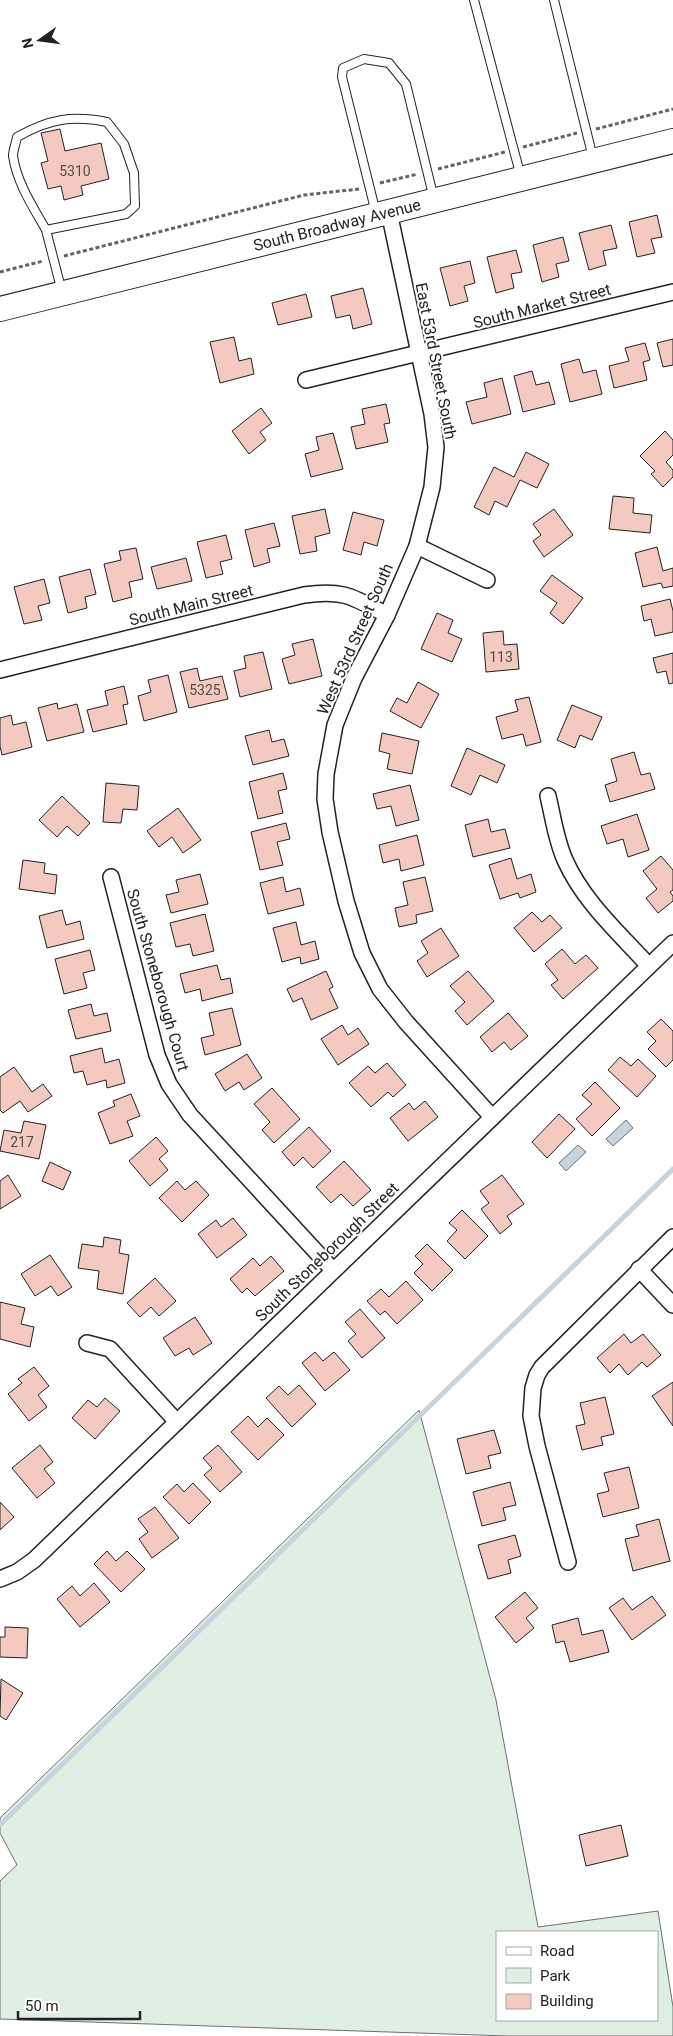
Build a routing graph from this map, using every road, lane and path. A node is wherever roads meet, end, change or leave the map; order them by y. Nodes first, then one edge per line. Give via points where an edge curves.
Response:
1 (474, 0) edge
2 (554, 0) edge
3 (673, 109) edge
4 (586, 131) junction
5 (673, 141) edge
6 (513, 150) junction
7 (594, 161) junction
8 (427, 172) junction
9 (521, 179) junction
10 (369, 186) junction
11 (434, 201) junction
12 (382, 214) junction
13 (46, 230) junction
14 (53, 259) junction
15 (0, 272) edge
16 (673, 292) edge
17 (62, 294) junction
18 (0, 309) edge
19 (419, 354) junction
20 (306, 380) dead end
21 (417, 546) junction
22 (487, 580) dead end
23 (387, 615) junction
24 (0, 670) edge
25 (548, 796) dead end
26 (111, 876) dead end
27 (673, 943) edge
28 (650, 966) junction
29 (492, 1117) junction
30 (673, 1237) edge
31 (639, 1269) junction
32 (333, 1270) junction
33 (673, 1305) edge
34 (87, 1343) dead end
35 (177, 1422) junction
36 (568, 1562) dead end
37 (0, 1579) edge

1 - 6 lane
2 - 4 lane
3 - 4 path
4 - 6 path
4 - 7 lane
5 - 7 main road, South Broadway Avenue
6 - 8 path
6 - 9 lane
7 - 9 main road, South Broadway Avenue
8 - 10 path
8 - 10 lane via 406,84 389,63 364,59 343,68 342,78
8 - 11 lane
9 - 11 main road, South Broadway Avenue
10 - 12 lane
10 - 14 path via 304,195
11 - 12 main road, South Broadway Avenue
12 - 17 main road, South Broadway Avenue
12 - 19 street, East 53rd Street South
13 - 13 lane via 126,214 135,206 134,173 124,144 107,122 66,118 17,137 13,154 19,176 28,201
13 - 14 lane
14 - 15 path
14 - 17 lane
16 - 19 street, South Market Street
17 - 18 main road, South Broadway Avenue
19 - 20 street, South Market Street
19 - 21 street, East 53rd Street South via 436,447 432,487
21 - 22 street
21 - 23 street, West 53rd Street South
23 - 24 street, South Main Street via 350,596 325,592
23 - 29 street, West 53rd Street South via 354,678 335,725 326,774 325,799 330,832 354,931 380,989
25 - 28 street via 558,838 572,874 586,896
26 - 32 street, South Stoneborough Court via 157,1055 171,1088 190,1115
27 - 28 street, South Stoneborough Street
28 - 29 street, South Stoneborough Street
29 - 32 street, South Stoneborough Street
30 - 31 street
31 - 33 street
31 - 36 street via 542,1367 533,1388 531,1416 537,1446
32 - 35 street, South Stoneborough Street
34 - 35 street via 110,1348
35 - 37 street, South Stoneborough Street via 34,1560

